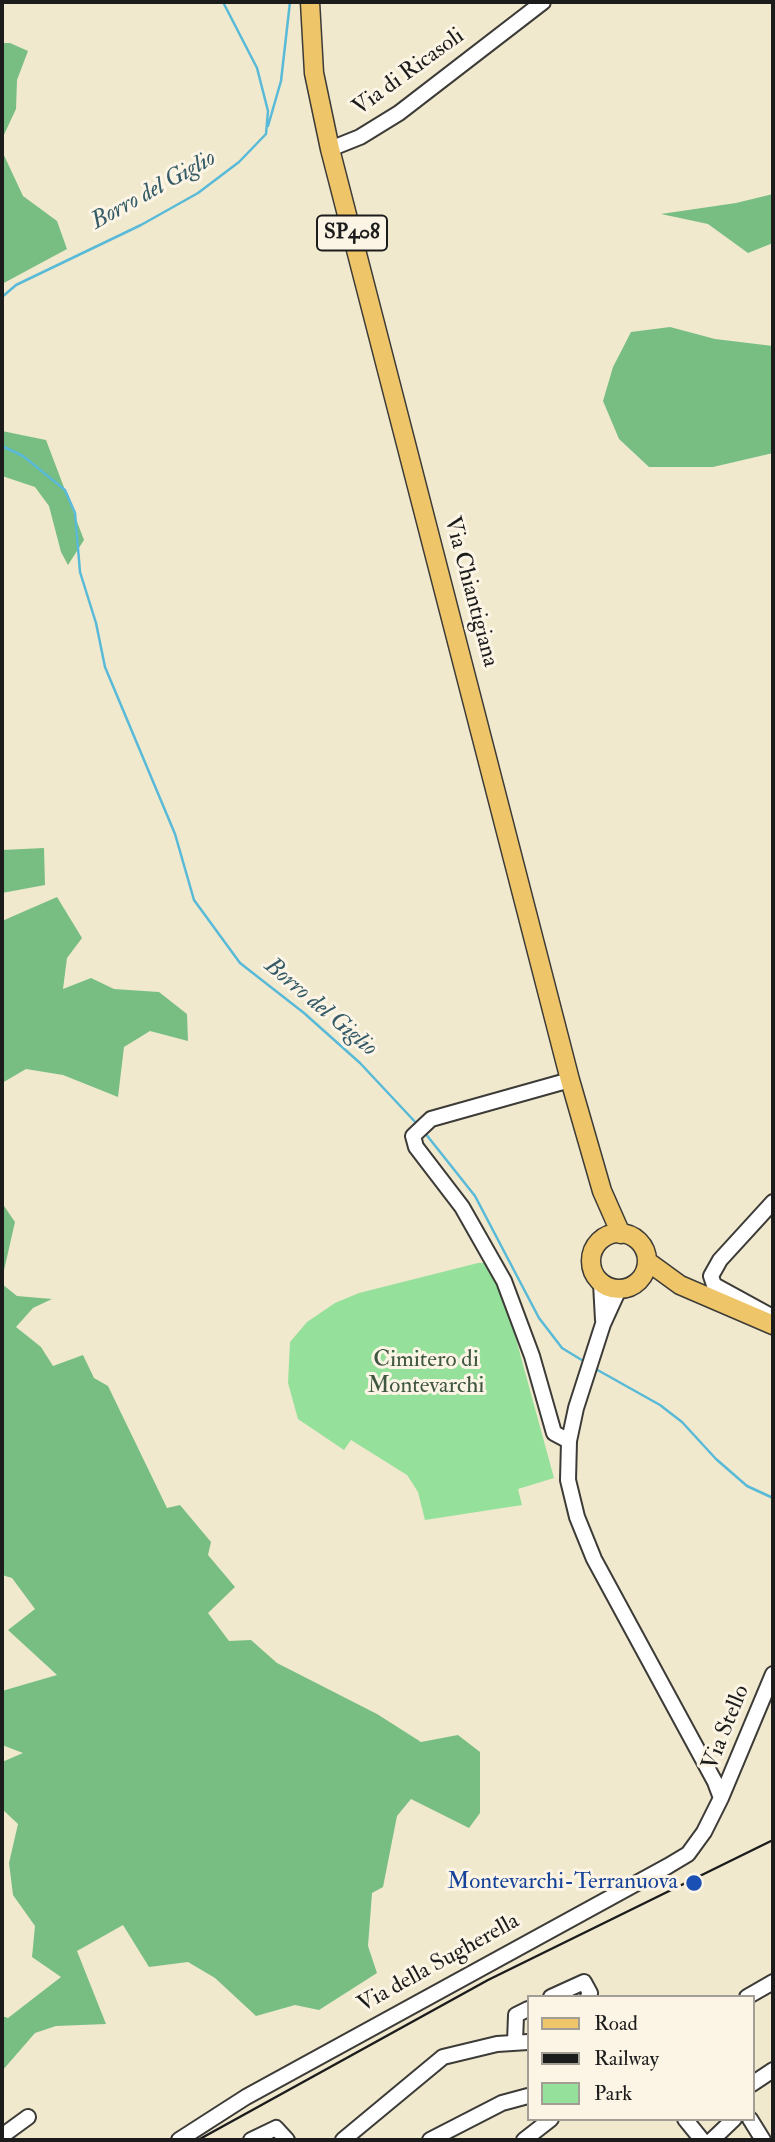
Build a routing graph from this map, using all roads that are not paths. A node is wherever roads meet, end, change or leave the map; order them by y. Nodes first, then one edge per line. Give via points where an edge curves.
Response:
1 (310, 2) edge
2 (543, 2) edge
3 (330, 149) junction
4 (570, 1080) junction
5 (602, 1191) junction
6 (773, 1202) edge
7 (621, 1234) junction
8 (603, 1239) junction
9 (647, 1261) junction
10 (639, 1281) junction
11 (601, 1283) junction
12 (680, 1285) junction
13 (619, 1289) junction
14 (603, 1324) junction
15 (772, 1325) edge
16 (569, 1441) junction
17 (773, 1674) edge
18 (721, 1798) junction
19 (773, 1982) edge
20 (555, 1995) edge
21 (588, 1995) edge
22 (750, 1995) edge
23 (526, 2010) edge
24 (522, 2042) edge
25 (773, 2070) edge
26 (754, 2083) edge
27 (526, 2097) edge
28 (28, 2117) dead end
29 (548, 2121) edge
30 (687, 2121) edge
31 (732, 2121) edge
32 (751, 2121) edge
33 (2, 2136) edge
34 (179, 2140) edge
35 (251, 2140) edge
36 (287, 2140) edge
37 (344, 2140) edge
38 (430, 2140) edge
39 (524, 2140) edge
40 (702, 2140) edge
41 (712, 2140) edge
42 (763, 2140) edge

1 - 3 main road, Via Chiantigiana / SP408 via 314,73
2 - 3 street, Via di Ricasoli via 399,113
3 - 4 main road, Via Chiantigiana / SP408
4 - 5 main road, Via Chiantigiana
4 - 16 street via 431,1119 419,1135 503,1281 533,1356 554,1433
5 - 7 main road, Via Chiantigiana
5 - 8 main road, Via Chiantigiana
6 - 15 street via 711,1276 714,1285 767,1314
7 - 8 main road
7 - 9 main road, Via Chiantigiana via 642,1246
8 - 11 main road, Via Chiantigiana via 591,1260
9 - 10 main road
9 - 12 main road, Via Chiantigiana
10 - 12 main road, Via Chiantigiana
10 - 13 main road, Via Chiantigiana
11 - 13 main road
11 - 14 street
12 - 15 main road, Via Chiantigiana
13 - 14 street
14 - 16 street
16 - 18 street via 568,1480 594,1559
17 - 18 street, Via Stello
18 - 34 street, Via della Sugherella via 688,1854 246,2096
19 - 22 street
20 - 21 street via 584,1982
23 - 24 street via 516,2015
24 - 37 street via 443,2057
25 - 26 street
27 - 38 street via 502,2103
28 - 33 street
29 - 39 street
30 - 40 street
31 - 41 street
32 - 42 street
35 - 36 street via 276,2128

